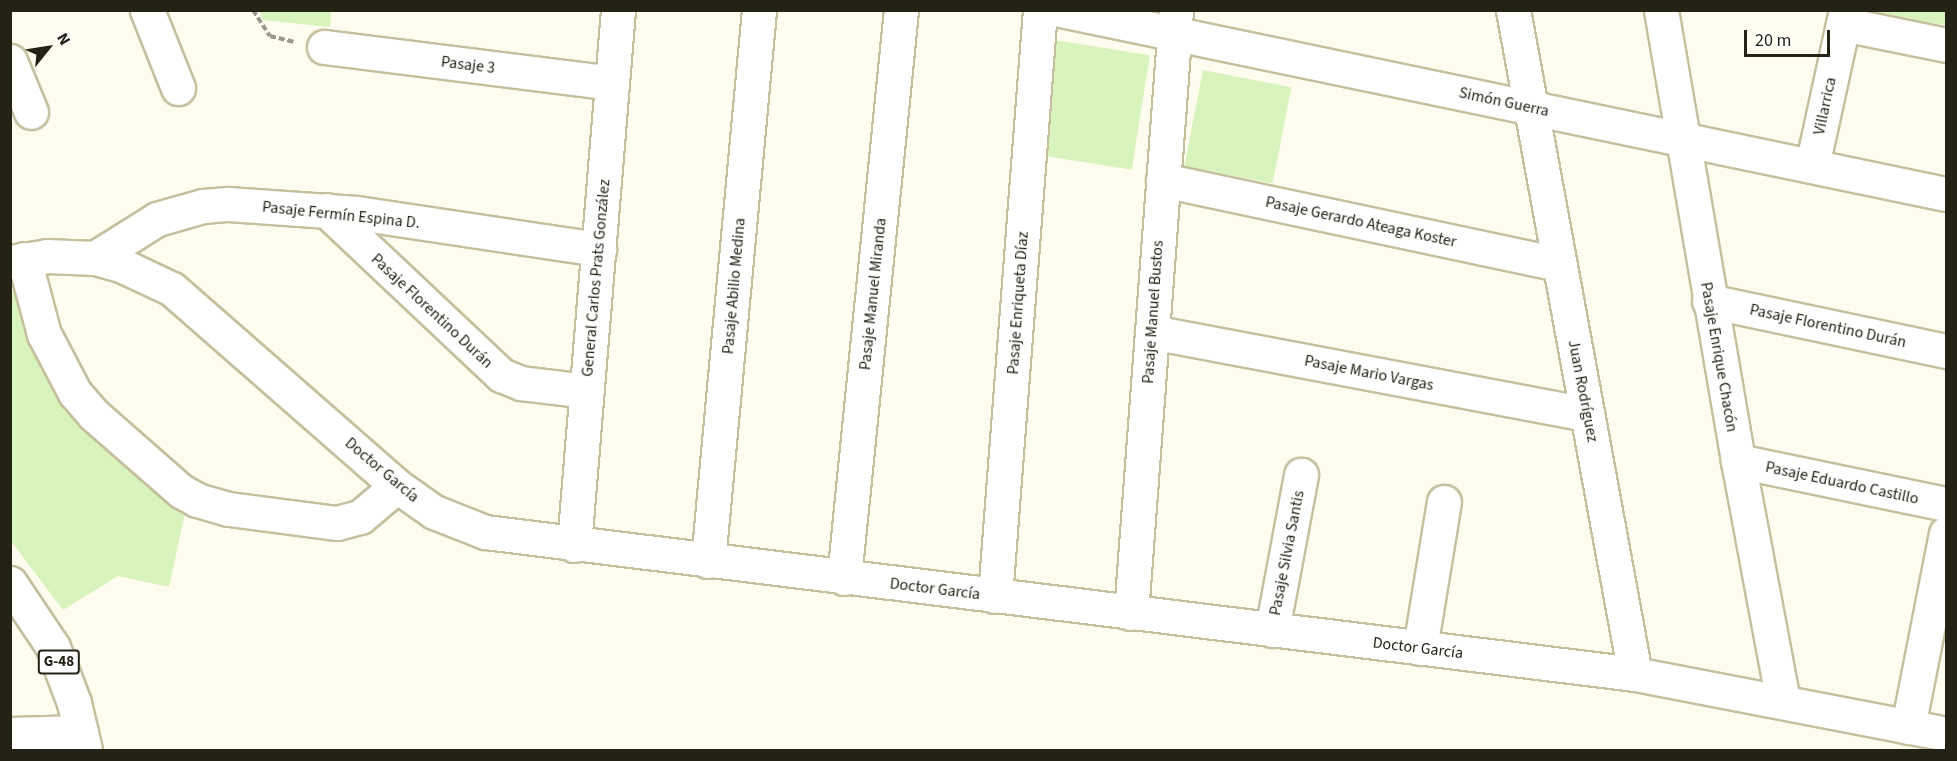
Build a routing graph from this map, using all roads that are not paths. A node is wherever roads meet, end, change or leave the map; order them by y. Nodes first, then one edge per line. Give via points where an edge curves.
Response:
1 (147, 10) edge
2 (618, 10) edge
3 (759, 10) edge
4 (901, 10) edge
5 (1040, 10) edge
6 (1061, 10) edge
7 (1513, 10) edge
8 (1661, 10) edge
9 (1845, 17) edge
10 (1175, 22) edge
11 (1947, 45) edge
12 (324, 47) road end
13 (10, 61) edge
14 (612, 83) junction
15 (178, 88) dead end
16 (1529, 107) junction
17 (31, 112) dead end
18 (1681, 139) junction
19 (1812, 166) junction
20 (1163, 180) junction
21 (1947, 194) edge
22 (326, 210) junction
23 (599, 249) junction
24 (95, 258) junction
25 (17, 260) edge
26 (1559, 264) junction
27 (1709, 301) junction
28 (1152, 332) junction
29 (1947, 351) edge
30 (587, 391) junction
31 (1587, 414) junction
32 (1738, 461) junction
33 (1301, 475) dead end
34 (397, 486) junction
35 (1444, 502) dead end
36 (1947, 504) edge
37 (1947, 534) edge
38 (574, 545) junction
39 (708, 561) junction
40 (844, 578) junction
41 (10, 583) edge
42 (995, 596) junction
43 (1131, 613) junction
44 (1272, 630) junction
45 (1420, 648) junction
46 (1635, 674) junction
47 (1783, 702) junction
48 (1908, 727) junction
49 (10, 734) edge
50 (1947, 734) edge
51 (83, 741) edge

1 - 15 street
2 - 14 street, General Carlos Prats González
3 - 39 street, Pasaje Abilio Medina
4 - 40 street, Pasaje Manuel Miranda
5 - 42 street, Pasaje Enriqueta Díaz
6 - 10 street, Simón Guerra
7 - 16 street, Juan Rodríguez
8 - 18 street, Pasaje Enrique Chacón
9 - 11 street
9 - 19 street, Villarrica
10 - 16 street, Simón Guerra
10 - 20 street, Pasaje Manuel Bustos
12 - 14 street, Pasaje 3
13 - 17 street
14 - 23 street, General Carlos Prats González
16 - 18 street, Simón Guerra
16 - 26 street, Juan Rodríguez
18 - 19 street, Simón Guerra
18 - 27 street, Pasaje Enrique Chacón
19 - 21 street, Simón Guerra
20 - 26 street, Pasaje Gerardo Ateaga Koster
20 - 28 street, Pasaje Manuel Bustos
22 - 23 street, Pasaje Fermín Espina D.
22 - 24 street, Pasaje Fermín Espina D. via 203,206 157,219
22 - 30 street, Pasaje Florentino Durán via 501,375 521,383
23 - 30 street, General Carlos Prats González
24 - 25 street, Doctor García
24 - 34 street, Doctor García via 145,275 180,295
25 - 34 street via 44,334 75,393 93,414 181,491 221,507 337,524 360,517
26 - 31 street, Juan Rodríguez
27 - 29 street, Pasaje Florentino Durán
27 - 32 street, Pasaje Enrique Chacón
28 - 31 street, Pasaje Mario Vargas
28 - 43 street, Pasaje Manuel Bustos
30 - 38 street, General Carlos Prats González
31 - 46 street, Juan Rodríguez
32 - 36 street, Pasaje Eduardo Castillo
32 - 47 street, Pasaje Enrique Chacón
33 - 44 street, Pasaje Silvia Santis
34 - 38 street, Doctor García via 435,512 485,532
35 - 45 street
37 - 48 street
38 - 39 street, Doctor García
39 - 40 street, Doctor García
40 - 42 street, Doctor García
41 - 51 street, G-48 via 53,647
42 - 43 street, Doctor García
43 - 44 street, Doctor García
44 - 45 street, Doctor García
45 - 46 street, Doctor García
46 - 47 street, Doctor García
47 - 48 street, Doctor García
48 - 50 street, Doctor García
49 - 51 street

